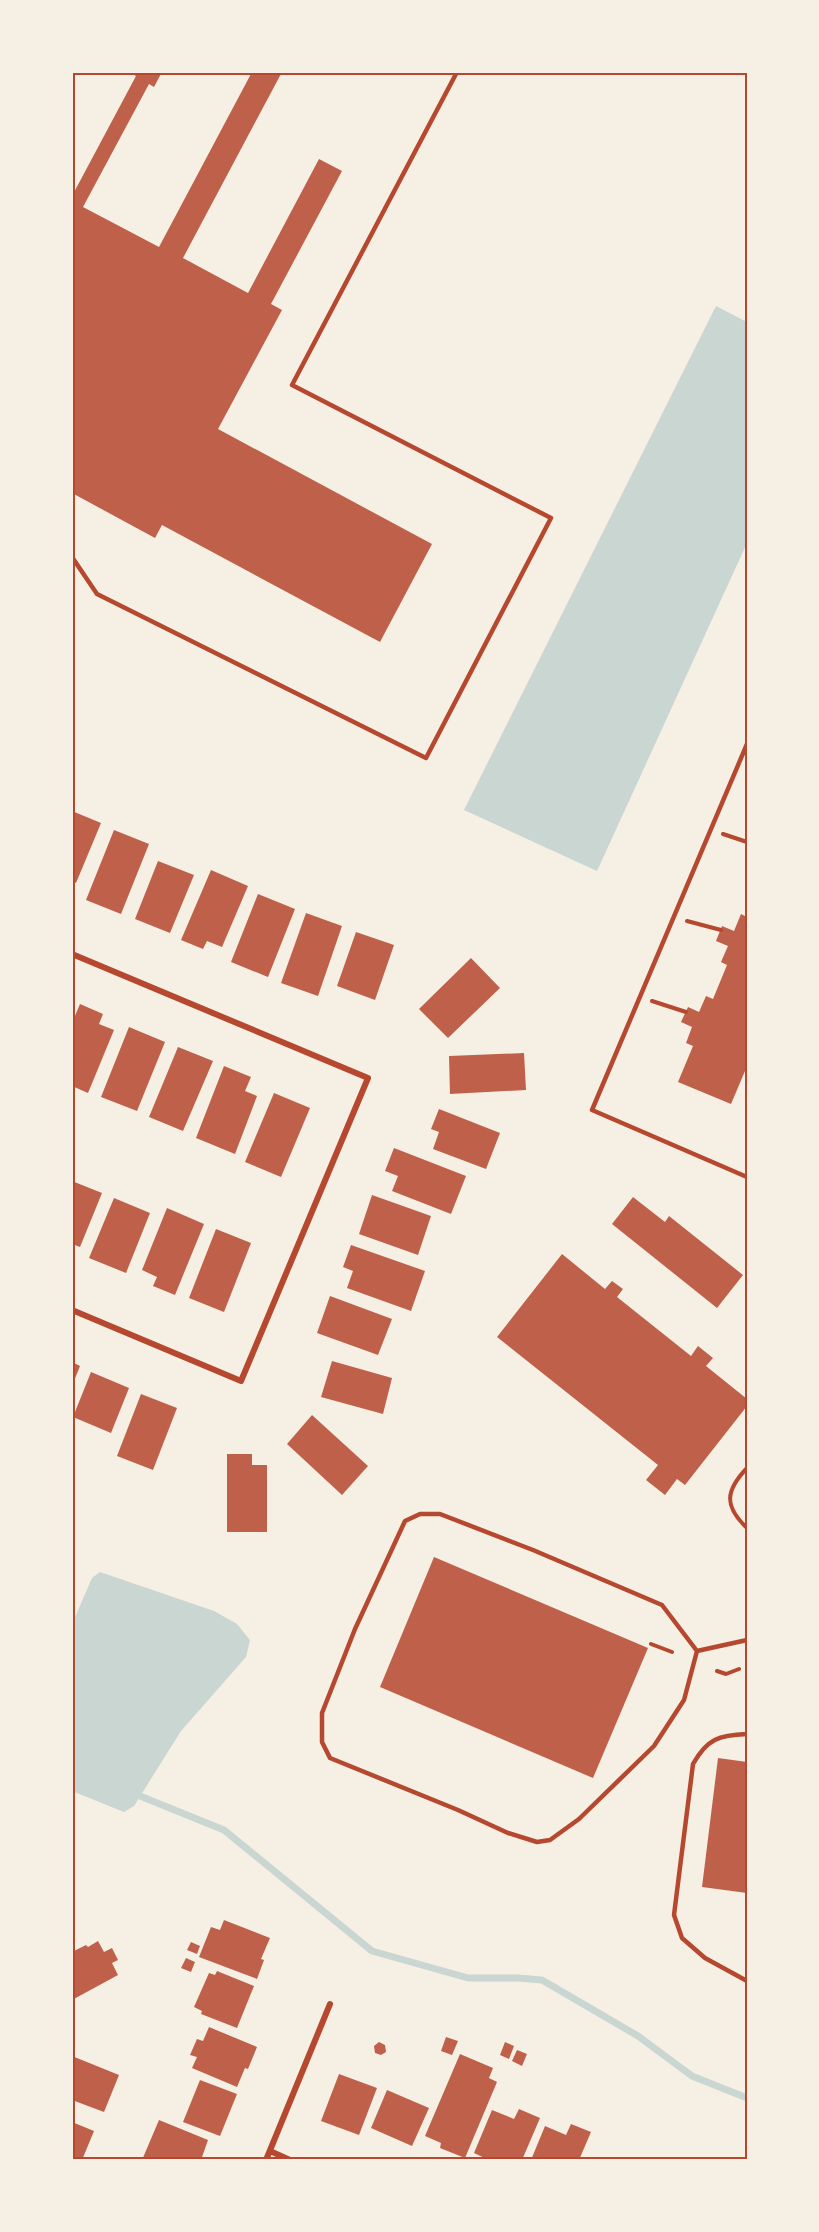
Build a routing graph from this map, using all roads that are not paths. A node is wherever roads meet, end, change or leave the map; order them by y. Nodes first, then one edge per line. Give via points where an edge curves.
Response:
1 (457, 72) edge
2 (72, 557) edge
3 (747, 744) edge
4 (72, 954) edge
5 (747, 1177) edge
6 (72, 1310) edge
7 (747, 1640) edge
8 (697, 1651) junction
9 (747, 1734) edge
10 (747, 1981) edge
11 (330, 2004) dead end
12 (270, 2151) junction
13 (266, 2160) edge
14 (290, 2160) edge

1 - 2 lane via 292,385 551,518 426,758 98,594
3 - 5 lane via 592,1110
4 - 6 street via 368,1078 241,1381
7 - 8 lane
8 - 8 lane via 684,1700 654,1746 579,1819 550,1840 537,1842 508,1833 330,1758 322,1742 322,1713 355,1629 405,1521 420,1514 440,1514 662,1605
9 - 10 lane via 721,1736 702,1748 693,1764 674,1915 682,1938 697,1952
11 - 12 street
12 - 13 street
12 - 14 street

